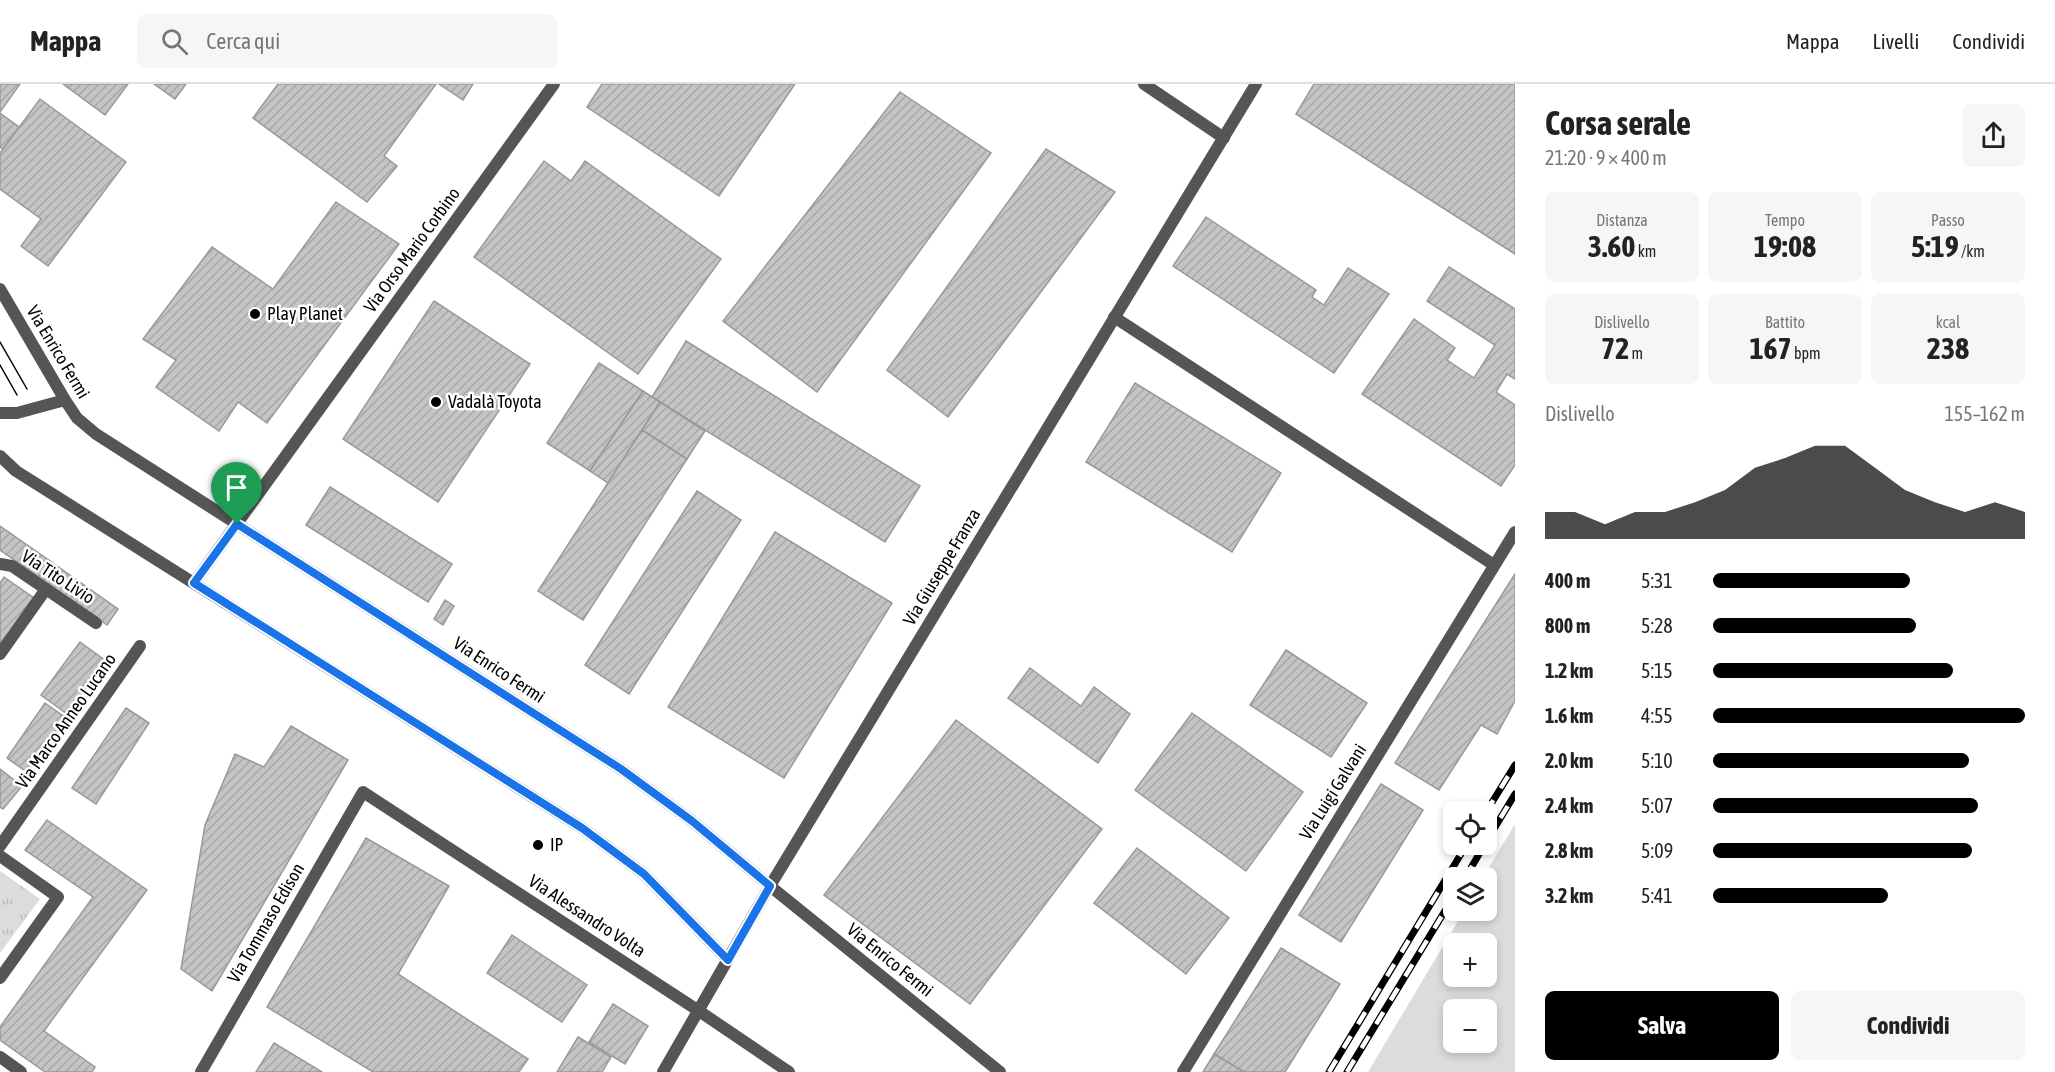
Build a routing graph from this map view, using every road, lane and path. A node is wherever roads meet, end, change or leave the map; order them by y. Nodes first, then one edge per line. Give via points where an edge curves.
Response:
1 (554, 84) edge
2 (1144, 84) edge
3 (1256, 84) edge
4 (1224, 138) junction
5 (0, 289) edge
6 (1114, 317) junction
7 (65, 400) junction
8 (0, 413) edge
9 (0, 456) edge
10 (237, 524) junction
11 (1515, 532) edge
12 (0, 564) edge
13 (1494, 565) junction
14 (194, 583) junction
15 (46, 589) junction
16 (96, 623) dead end
17 (140, 646) dead end
18 (0, 654) edge
19 (363, 792) joint
20 (0, 846) edge
21 (0, 856) edge
22 (770, 886) junction
23 (728, 960) junction
24 (0, 978) edge
25 (699, 1011) junction
26 (0, 1057) edge
27 (21, 1072) edge
28 (201, 1072) edge
29 (663, 1072) edge
30 (789, 1072) edge
31 (1000, 1072) edge
32 (1183, 1072) edge

1 - 10 street, Via Orso Mario Corbino
2 - 4 street
3 - 4 street, Via Giuseppe Franza
4 - 6 street, Via Giuseppe Franza
5 - 7 street, Via Enrico Fermi
6 - 13 street
6 - 22 street, Via Giuseppe Franza
7 - 8 street via 17,413
7 - 10 street, Via Enrico Fermi via 77,418 96,434
9 - 14 street via 16,471
10 - 14 street, Via Orso Mario Corbino
10 - 22 street, Via Enrico Fermi via 621,769
11 - 13 street, Via Luigi Galvani
12 - 15 street, Via Tito Livio via 12,566
13 - 32 street, Via Luigi Galvani
14 - 23 street via 582,828 644,874
15 - 16 street, Via Tito Livio
15 - 18 street
17 - 20 street, Via Marco Anneo Lucano
19 - 25 street, Via Alessandro Volta
19 - 28 street, Via Tommaso Edison
21 - 24 street via 58,897
22 - 23 street, Via Giuseppe Franza
22 - 31 street, Via Enrico Fermi
23 - 25 street, Via Giuseppe Franza
25 - 29 street, Via Giuseppe Franza
25 - 30 street, Via Alessandro Volta
26 - 27 street

